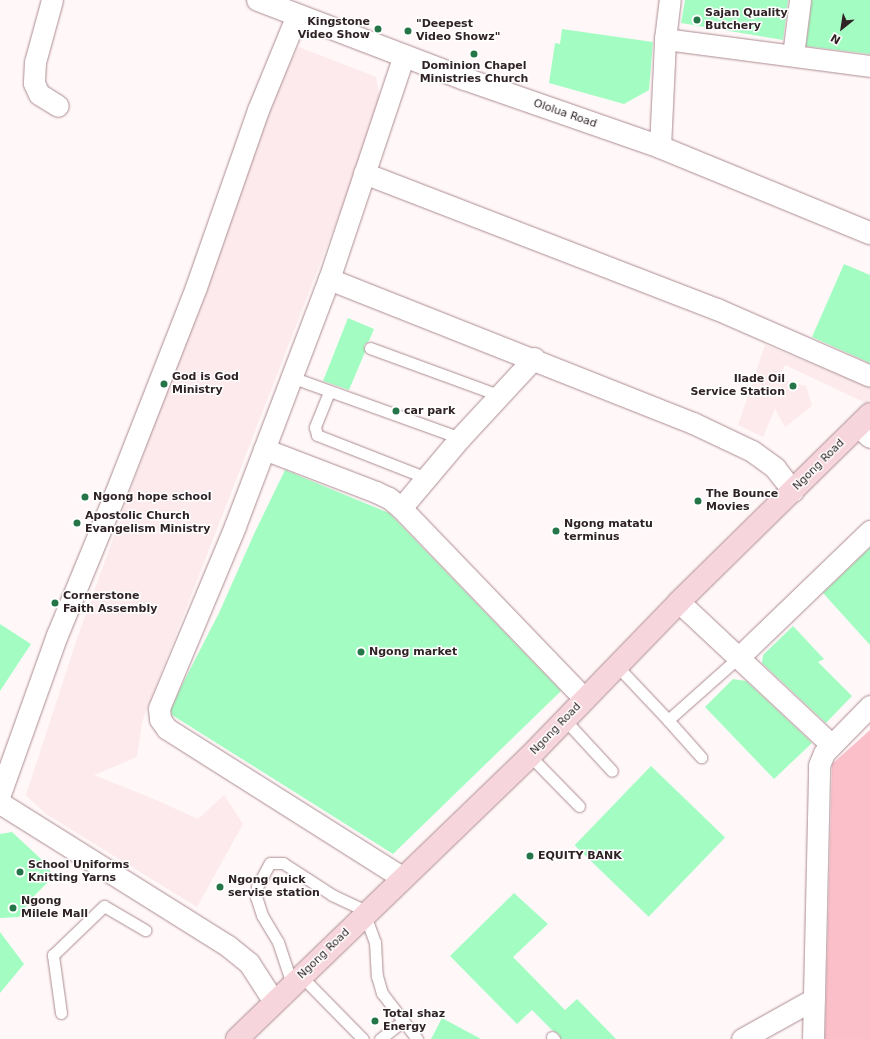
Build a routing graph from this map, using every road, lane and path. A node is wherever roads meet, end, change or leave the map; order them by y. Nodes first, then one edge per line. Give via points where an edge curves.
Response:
1 (52, 0) edge
2 (258, 0) edge
3 (670, 0) edge
4 (800, 0) edge
5 (297, 15) junction
6 (665, 39) junction
7 (404, 55) junction
8 (793, 55) junction
9 (870, 66) edge
10 (58, 106) dead end
11 (660, 147) junction
12 (364, 173) junction
13 (870, 233) edge
14 (329, 279) junction
15 (370, 348) dead end
16 (534, 358) junction
17 (870, 376) edge
18 (291, 377) junction
19 (329, 392) junction
20 (501, 396) junction
21 (866, 425) edge
22 (460, 438) junction
23 (264, 449) junction
24 (427, 478) junction
25 (793, 491) junction
26 (401, 508) junction
27 (870, 531) edge
28 (679, 602) junction
29 (739, 657) junction
30 (616, 666) junction
31 (585, 699) junction
32 (870, 706) edge
33 (565, 720) junction
34 (668, 720) junction
35 (832, 745) junction
36 (530, 756) junction
37 (701, 757) dead end
38 (612, 771) dead end
39 (0, 794) edge
40 (0, 803) edge
41 (579, 806) dead end
42 (403, 878) junction
43 (367, 913) junction
44 (145, 930) dead end
45 (297, 980) junction
46 (814, 998) junction
47 (274, 1002) junction
48 (61, 1013) dead end
49 (403, 1021) junction
50 (242, 1037) edge
51 (363, 1039) edge
52 (380, 1039) edge
53 (417, 1039) edge
54 (742, 1039) edge
55 (813, 1039) edge

1 - 10 street via 35,62 34,82 39,94
2 - 5 street, Ololua Road
3 - 6 street
4 - 8 street
5 - 7 street, Ololua Road
5 - 39 street via 258,110 193,294 58,635
6 - 8 street
6 - 11 street
7 - 11 street, Ololua Road
7 - 12 street
8 - 9 street
11 - 13 street, Ololua Road
12 - 14 street
12 - 17 street via 717,309
14 - 16 street
14 - 18 street
15 - 20 lane
16 - 20 street
16 - 25 street via 693,423 752,451 774,468
18 - 19 lane
18 - 23 street
19 - 22 lane
19 - 24 lane via 315,427 318,435
20 - 22 street
21 - 25 main road, Ngong Road
22 - 24 street
23 - 26 street via 376,492
23 - 42 street via 160,708 160,719 166,729
24 - 26 street
25 - 28 main road, Ngong Road
26 - 31 street
27 - 29 street
28 - 29 street
28 - 30 main road, Ngong Road
29 - 34 lane
29 - 35 street
30 - 31 main road, Ngong Road
30 - 34 lane
31 - 33 main road, Ngong Road
32 - 35 street
33 - 36 main road, Ngong Road
33 - 38 lane
34 - 37 lane
35 - 46 street via 819,765
36 - 41 lane
36 - 42 main road, Ngong Road
40 - 47 street via 228,946 249,963
42 - 43 main road, Ngong Road
43 - 45 main road, Ngong Road
43 - 45 lane via 332,895 283,863 270,863 257,887 256,897 262,914
43 - 49 lane via 375,942 377,976 382,993
44 - 48 lane via 104,906 53,955
45 - 47 main road, Ngong Road
45 - 51 lane
46 - 54 street
46 - 55 street
47 - 50 main road, Ngong Road
49 - 52 lane
49 - 53 lane

